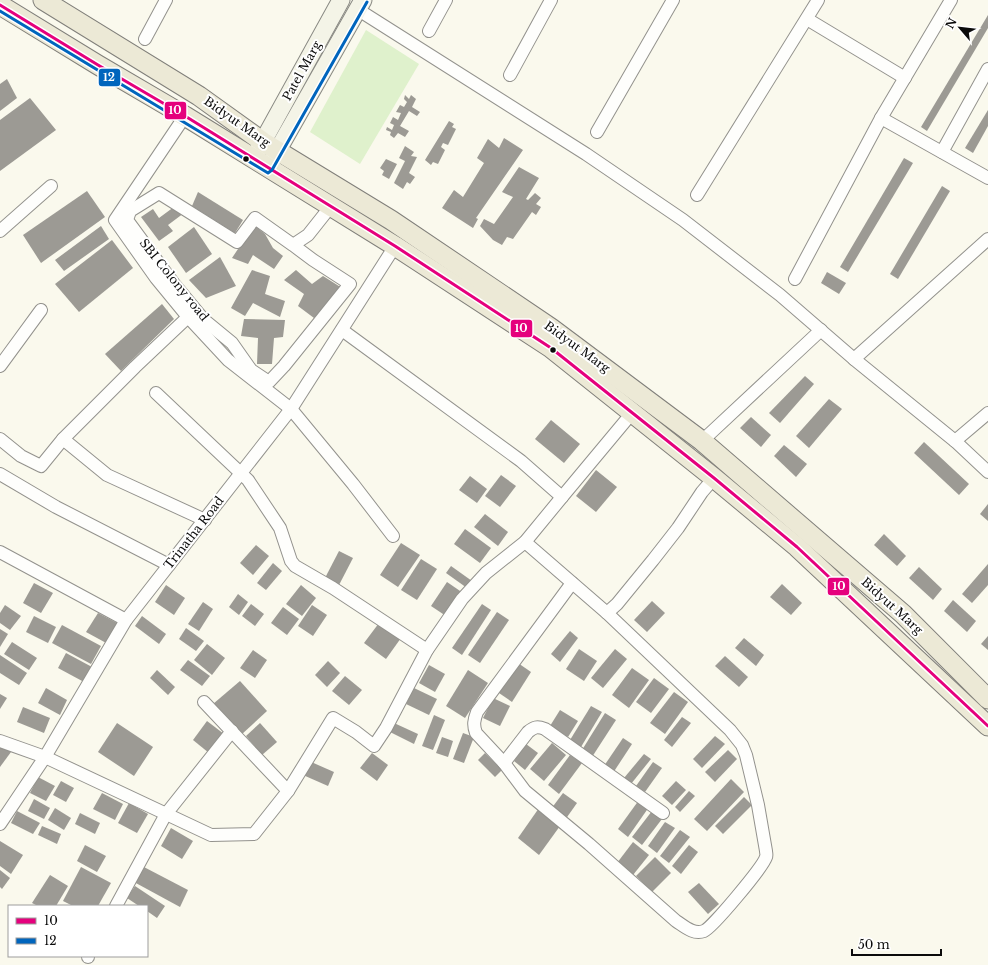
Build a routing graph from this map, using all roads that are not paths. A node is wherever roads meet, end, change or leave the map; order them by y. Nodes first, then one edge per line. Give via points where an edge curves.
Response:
1 (43, 0) edge
2 (166, 0) edge
3 (341, 0) edge
4 (446, 0) edge
5 (551, 0) edge
6 (673, 0) edge
7 (818, 0) edge
8 (952, 0) edge
9 (0, 5) edge
10 (360, 5) edge
11 (807, 19) junction
12 (429, 30) dead end
13 (145, 39) dead end
14 (988, 69) edge
15 (510, 75) dead end
16 (905, 78) junction
17 (185, 116) junction
18 (881, 118) junction
19 (597, 132) dead end
20 (270, 146) junction
21 (942, 152) junction
22 (260, 163) junction
23 (988, 178) edge
24 (51, 186) dead end
25 (697, 195) dead end
26 (331, 206) junction
27 (0, 231) edge
28 (988, 239) edge
29 (293, 245) junction
30 (395, 246) junction
31 (794, 278) dead end
32 (41, 310) dead end
33 (188, 317) junction
34 (342, 330) junction
35 (821, 330) junction
36 (854, 359) junction
37 (0, 366) edge
38 (156, 393) dead end
39 (291, 409) junction
40 (632, 413) junction
41 (988, 413) edge
42 (0, 439) edge
43 (63, 439) junction
44 (702, 441) junction
45 (955, 441) junction
46 (988, 472) edge
47 (241, 473) junction
48 (0, 474) edge
49 (714, 478) junction
50 (562, 497) junction
51 (205, 520) junction
52 (393, 536) dead end
53 (525, 542) junction
54 (0, 552) edge
55 (169, 565) junction
56 (572, 582) junction
57 (607, 612) junction
58 (903, 614) junction
59 (126, 620) junction
60 (887, 631) junction
61 (427, 650) junction
62 (988, 699) edge
63 (204, 702) dead end
64 (988, 726) edge
65 (232, 731) junction
66 (0, 741) edge
67 (45, 757) junction
68 (504, 763) junction
69 (288, 791) junction
70 (663, 813) dead end
71 (166, 814) junction
72 (0, 824) edge
73 (117, 905) edge

1 - 20 main road, Bidyut Marg via 199,96
2 - 13 street
3 - 20 street, Patel Marg
4 - 12 street
5 - 15 street
6 - 19 street
7 - 11 street
8 - 16 street
9 - 17 main road, Bidyut Marg
10 - 20 street, Patel Marg
10 - 35 street via 683,220
11 - 16 street
11 - 25 street
14 - 21 street
16 - 18 street
17 - 22 main road, Bidyut Marg
17 - 33 street via 115,220 156,278
18 - 21 street
18 - 31 street
20 - 22 street, Patel Marg
20 - 44 main road, Bidyut Marg via 391,220 551,328
21 - 23 street
22 - 26 main road, Bidyut Marg
24 - 27 street
26 - 29 street via 308,235
26 - 30 main road, Bidyut Marg
28 - 36 street
29 - 29 street, SBI Colony road via 350,284 269,382 251,370 232,343 204,320 174,284 128,220 130,212 159,193 237,242 255,218
30 - 34 street, Trinatha Road
30 - 40 main road, Bidyut Marg via 551,348
32 - 37 street
33 - 39 street via 228,360
33 - 43 street
34 - 39 street, Trinatha Road
34 - 50 street via 521,460
35 - 36 street
35 - 44 street
36 - 45 street
38 - 47 street
39 - 47 street, Trinatha Road
39 - 52 street via 354,484
40 - 49 main road, Bidyut Marg
40 - 50 street
41 - 45 street
42 - 43 street via 21,456 41,466
43 - 51 street via 107,475
44 - 58 main road, Bidyut Marg
45 - 46 street
47 - 51 street, Trinatha Road
47 - 61 street via 280,528 290,561 295,566
48 - 55 street via 62,510
49 - 57 street via 653,560 617,604
49 - 60 main road, Bidyut Marg via 797,547
50 - 53 street
51 - 55 street, Trinatha Road
53 - 56 street
53 - 61 street via 475,584
54 - 59 street
55 - 59 street, Trinatha Road
56 - 57 street
56 - 68 street via 474,720 476,733
57 - 68 street via 730,730 742,745 766,851 762,864 705,931 692,931 676,921 525,791
58 - 60 main road
58 - 62 main road, Bidyut Marg
59 - 67 street, Trinatha Road
60 - 64 main road, Bidyut Marg
61 - 69 street via 374,746 333,718
63 - 65 street
65 - 69 street
65 - 71 street
66 - 67 street
67 - 71 street
67 - 72 street, Trinatha Road
68 - 70 street via 528,732 538,727 545,729
69 - 71 street via 254,834 210,835
71 - 73 street

